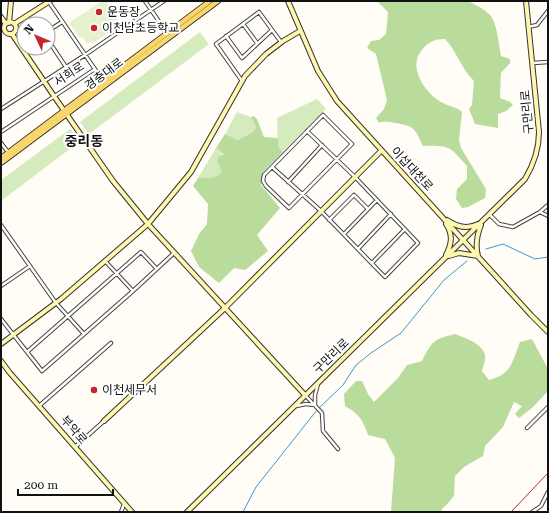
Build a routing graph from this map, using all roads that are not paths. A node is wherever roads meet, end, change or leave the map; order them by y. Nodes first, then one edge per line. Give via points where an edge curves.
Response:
1 (11, 1) edge
2 (49, 1) edge
3 (145, 1) edge
4 (164, 1) edge
5 (210, 1) edge
6 (218, 1) edge
7 (288, 1) edge
8 (526, 1) edge
9 (152, 10) junction
10 (548, 11) edge
11 (1, 16) edge
12 (62, 22) junction
13 (8, 23) junction
14 (14, 24) junction
15 (243, 24) junction
16 (56, 26) edge
17 (528, 27) junction
18 (272, 30) junction
19 (300, 31) junction
20 (3, 32) edge
21 (167, 33) junction
22 (12, 34) junction
23 (226, 36) junction
24 (16, 39) edge
25 (282, 42) junction
26 (258, 43) junction
27 (56, 52) edge
28 (85, 55) junction
29 (28, 56) edge
30 (548, 62) edge
31 (532, 63) junction
32 (66, 67) junction
33 (95, 69) junction
34 (103, 81) junction
35 (243, 81) junction
36 (44, 82) junction
37 (54, 96) junction
38 (1, 109) edge
39 (66, 112) junction
40 (307, 131) junction
41 (1, 132) edge
42 (1, 143) edge
43 (322, 145) junction
44 (381, 151) junction
45 (8, 152) junction
46 (1, 158) edge
47 (337, 160) junction
48 (1, 163) edge
49 (272, 167) junction
50 (355, 177) junction
51 (288, 182) junction
52 (303, 194) junction
53 (377, 200) junction
54 (548, 205) edge
55 (368, 209) junction
56 (321, 211) junction
57 (540, 212) junction
58 (391, 214) junction
59 (490, 215) junction
60 (442, 216) junction
61 (548, 216) edge
62 (329, 220) junction
63 (483, 222) junction
64 (148, 224) junction
65 (1, 225) edge
66 (405, 229) junction
67 (344, 234) junction
68 (463, 240) junction
69 (358, 249) junction
70 (175, 252) junction
71 (478, 256) junction
72 (445, 258) junction
73 (105, 261) junction
74 (372, 263) junction
75 (30, 266) junction
76 (157, 269) junction
77 (117, 274) junction
78 (1, 286) edge
79 (133, 291) junction
80 (56, 303) junction
81 (226, 308) junction
82 (68, 316) junction
83 (1, 319) edge
84 (548, 332) edge
85 (84, 334) junction
86 (13, 335) junction
87 (111, 343) dead end
88 (1, 344) edge
89 (27, 352) junction
90 (1, 361) edge
91 (319, 381) junction
92 (305, 395) junction
93 (315, 405) junction
94 (39, 406) junction
95 (548, 407) edge
96 (291, 408) junction
97 (104, 421) joint
98 (528, 428) dead end
99 (75, 447) junction
100 (338, 449) dead end
101 (548, 492) edge
102 (125, 504) junction
103 (121, 512) edge
104 (132, 512) edge
105 (187, 512) edge
106 (532, 512) edge

1 - 13 street
2 - 12 street
2 - 14 street
3 - 9 street
4 - 9 street
5 - 21 main road, 경충대로
6 - 39 main road, 경충대로
7 - 19 street, 이섭대천로
8 - 17 street, 구만리로
9 - 21 street
9 - 28 street
10 - 17 street via 537,25
11 - 13 street
12 - 16 street
12 - 28 street
13 - 14 street
13 - 20 street
14 - 22 street via 16,30
15 - 18 street via 259,12
15 - 23 street
15 - 26 street
17 - 31 street, 구만리로
18 - 25 street
18 - 26 street
19 - 25 street
19 - 44 street, 이섭대천로 via 330,92
20 - 22 street
21 - 34 main road, 경충대로
22 - 24 street, 서희로
23 - 26 street via 242,58
23 - 35 street via 216,44
25 - 35 street via 266,54
27 - 32 street
28 - 32 street
28 - 33 street
29 - 36 street, 서희로
30 - 31 street
31 - 59 street, 구만리로 via 539,132 535,161 525,179
32 - 36 street
33 - 34 street
33 - 37 street, 서희로
34 - 39 main road, 경충대로
35 - 64 street via 191,172
36 - 37 street, 서희로
36 - 38 street
37 - 39 street, 서희로
37 - 41 street, 서희로
39 - 45 main road, 경충대로
39 - 48 main road, 경충대로
39 - 64 street, 서희로 via 113,181
40 - 43 street
40 - 47 street via 323,115 352,144
40 - 49 street
42 - 45 street
43 - 47 street
43 - 51 street
44 - 50 street
44 - 60 street, 이섭대천로
45 - 46 main road, 경충대로
47 - 50 street
47 - 52 street
49 - 51 street
49 - 52 street via 264,175 263,181 289,208
50 - 53 street
50 - 56 street
51 - 52 street
52 - 56 street
53 - 55 street
53 - 58 street
54 - 57 street
55 - 62 street via 354,195
55 - 67 street
56 - 62 street
56 - 81 street
57 - 59 street via 513,227 499,224
57 - 61 street
58 - 66 street
58 - 69 street
59 - 63 street, 구만리로
60 - 63 street via 462,227
60 - 68 street, 이섭대천로
60 - 72 street via 452,236
62 - 67 street
63 - 68 street, 구만리로
63 - 71 street via 477,238
64 - 70 street, 서희로
64 - 73 street
65 - 75 street
66 - 74 street
66 - 74 street via 418,243 385,277
67 - 69 street
68 - 71 street, 이섭대천로
68 - 72 street, 구만리로
69 - 74 street
70 - 76 street
70 - 81 street, 서희로
71 - 72 street via 459,253
71 - 84 street, 이섭대천로
72 - 91 street, 구만리로
73 - 77 street
73 - 80 street
75 - 78 street
75 - 80 street
76 - 77 street via 141,252
76 - 79 street
77 - 79 street
77 - 82 street
79 - 85 street
80 - 82 street
80 - 86 street
81 - 92 street, 서희로
81 - 97 street
82 - 85 street
82 - 89 street
83 - 86 street
85 - 89 street via 42,371
86 - 88 street
86 - 89 street
87 - 94 street
90 - 94 street, 부악로
91 - 92 street, 구만리로
91 - 93 street
92 - 93 street
92 - 96 street, 구만리로
93 - 96 street
93 - 100 street via 321,412 324,430
94 - 99 street, 부악로
95 - 98 street
96 - 105 street, 구만리로
97 - 99 street
99 - 102 street, 부악로
101 - 106 street via 541,506
102 - 103 street
102 - 104 street, 부악로

